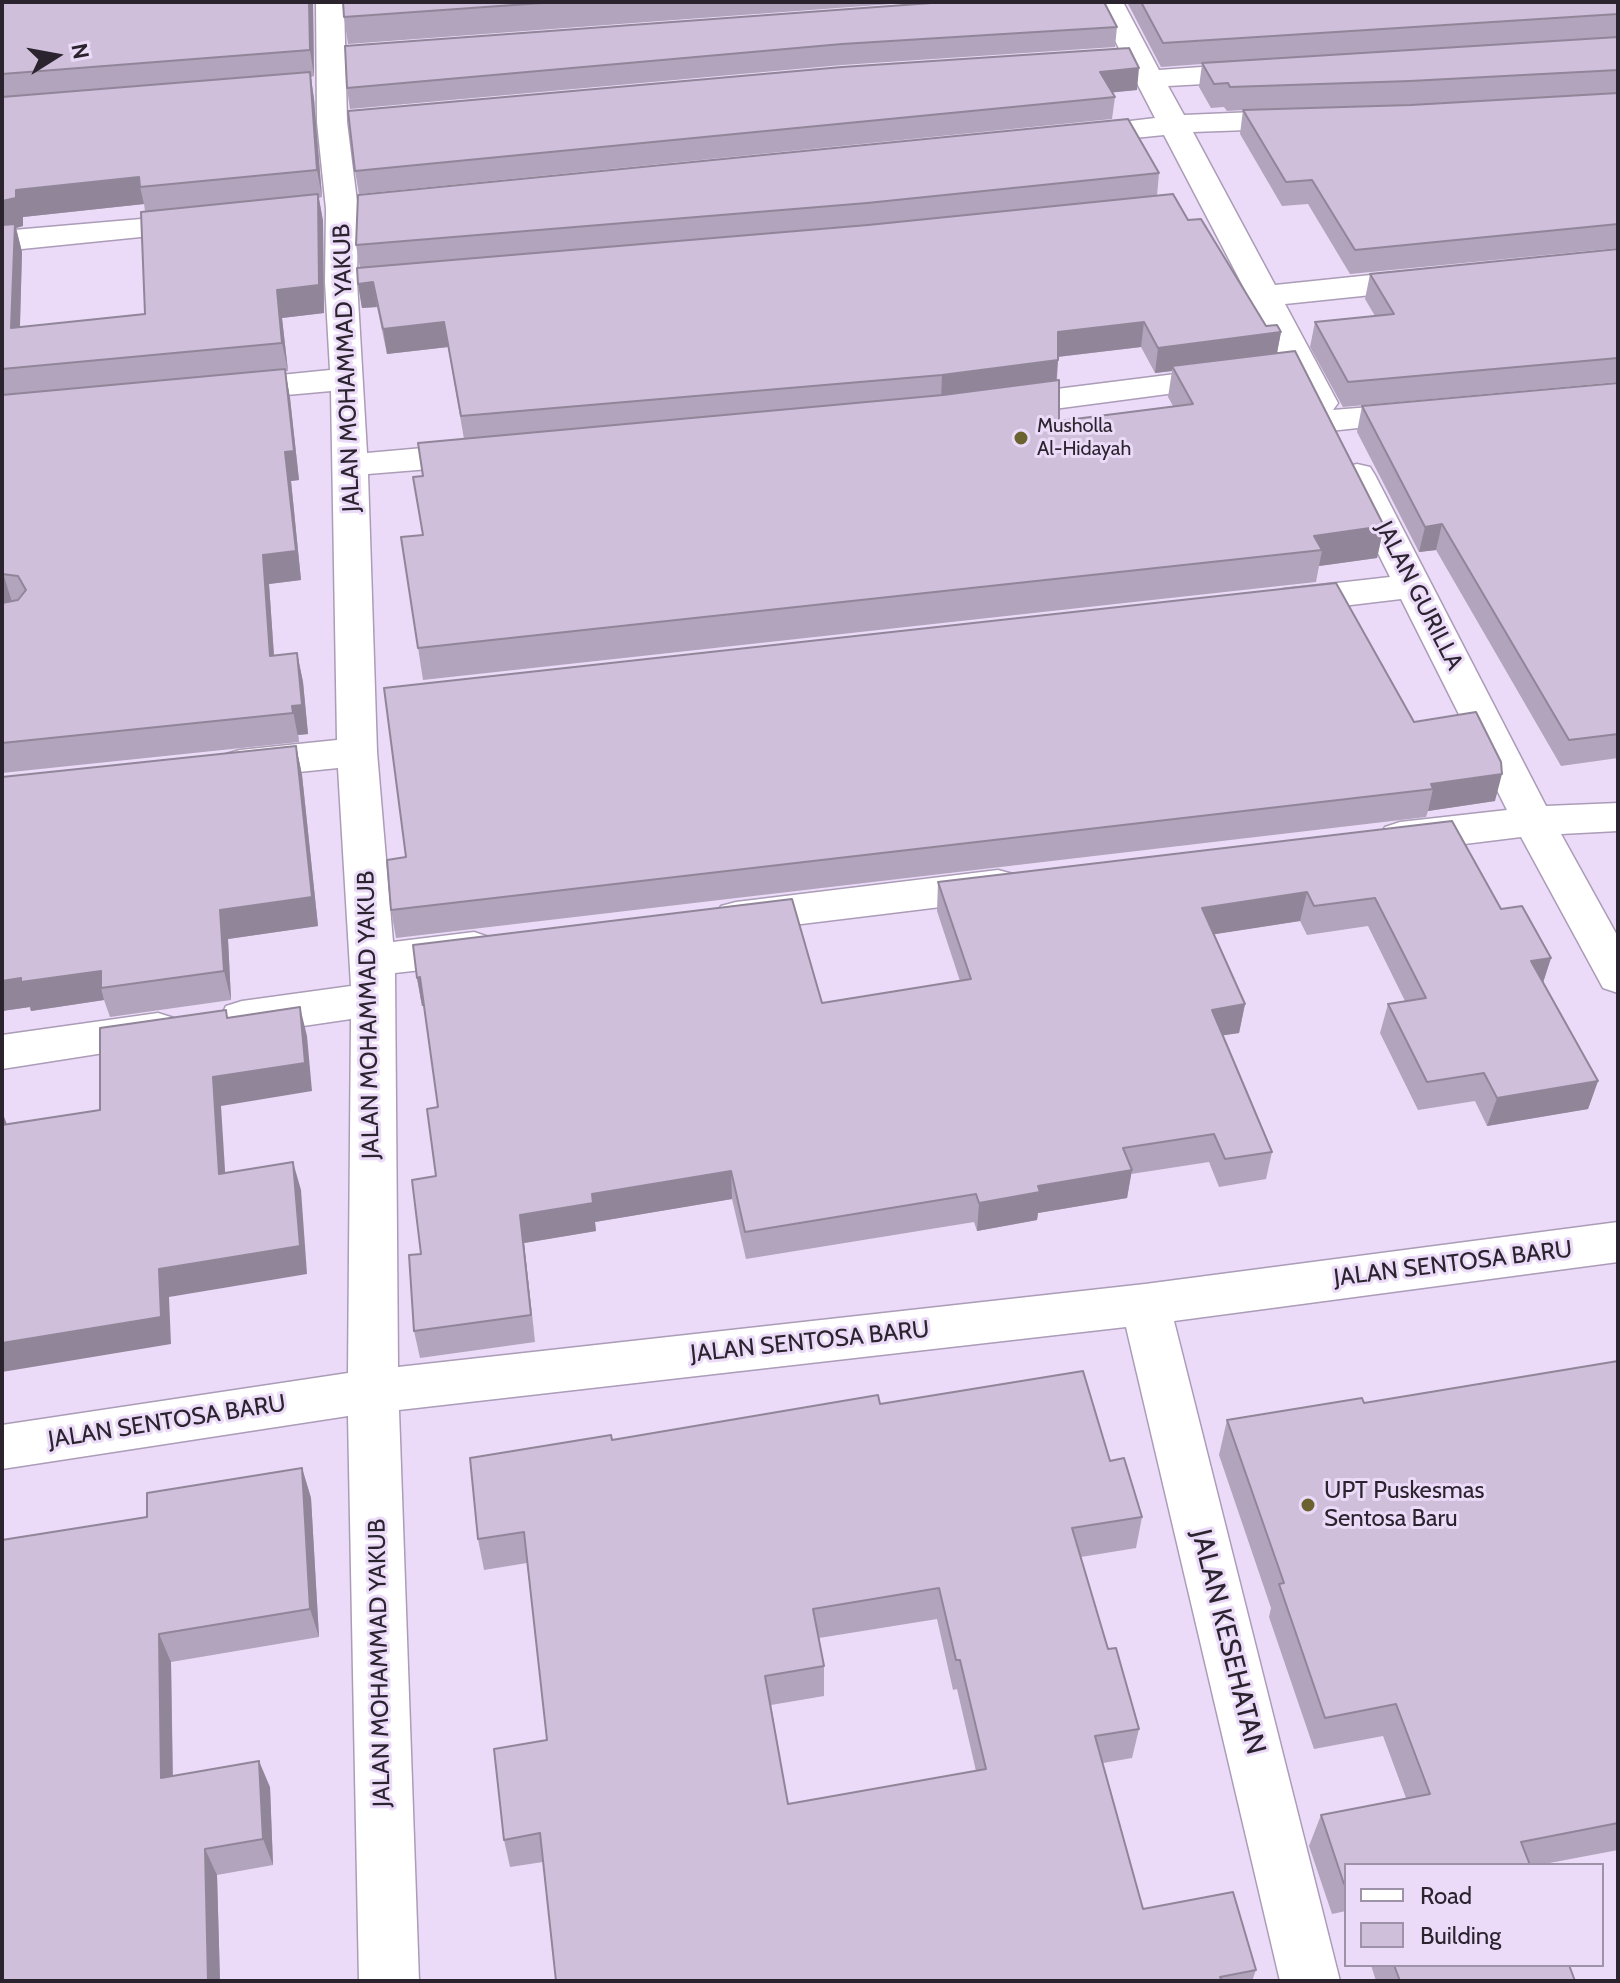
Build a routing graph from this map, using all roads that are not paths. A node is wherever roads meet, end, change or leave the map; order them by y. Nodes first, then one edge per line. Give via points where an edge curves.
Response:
1 (330, 2) edge
2 (1109, 2) edge
3 (1131, 66) junction
4 (1293, 70) edge
5 (1328, 118) edge
6 (1174, 125) junction
7 (1052, 138) edge
8 (234, 219) edge
9 (2, 241) edge
10 (1464, 276) edge
11 (1264, 296) junction
12 (1276, 371) junction
13 (348, 379) junction
14 (206, 392) edge
15 (972, 409) edge
16 (1451, 410) edge
17 (1330, 421) junction
18 (505, 451) edge
19 (350, 465) junction
20 (1413, 586) junction
21 (1255, 604) edge
22 (357, 752) junction
23 (203, 768) edge
24 (1618, 817) edge
25 (1533, 821) junction
26 (1361, 842) edge
27 (1031, 881) edge
28 (702, 921) edge
29 (514, 943) edge
30 (1618, 977) edge
31 (372, 980) junction
32 (2, 1052) edge
33 (1618, 1242) edge
34 (1145, 1304) junction
35 (373, 1391) junction
36 (2, 1447) edge
37 (389, 1981) edge
38 (1310, 1981) edge

1 - 13 street, JALAN MOHAMMAD YAKUB via 342,209 356,280
2 - 3 street, JALAN GURILLA
3 - 4 street
3 - 6 street, JALAN GURILLA
5 - 6 street
6 - 7 street
6 - 11 street, JALAN GURILLA via 1198,204
8 - 9 street
10 - 11 street
11 - 12 street, JALAN GURILLA
12 - 15 street
12 - 17 street, JALAN GURILLA
13 - 14 street
13 - 19 street, JALAN MOHAMMAD YAKUB
16 - 17 street
17 - 20 street, JALAN GURILLA
18 - 19 street
19 - 22 street, JALAN MOHAMMAD YAKUB via 374,702
20 - 21 street
20 - 25 street, JALAN GURILLA
22 - 23 street
22 - 31 street, JALAN MOHAMMAD YAKUB
24 - 25 street
25 - 26 street
25 - 30 street, JALAN GURILLA
27 - 28 street
29 - 31 street
31 - 32 street
31 - 35 street, JALAN MOHAMMAD YAKUB
33 - 34 street, JALAN SENTOSA BARU
34 - 35 street, JALAN SENTOSA BARU
34 - 38 street, JALAN KESEHATAN
35 - 36 street, JALAN SENTOSA BARU
35 - 37 street, JALAN MOHAMMAD YAKUB

